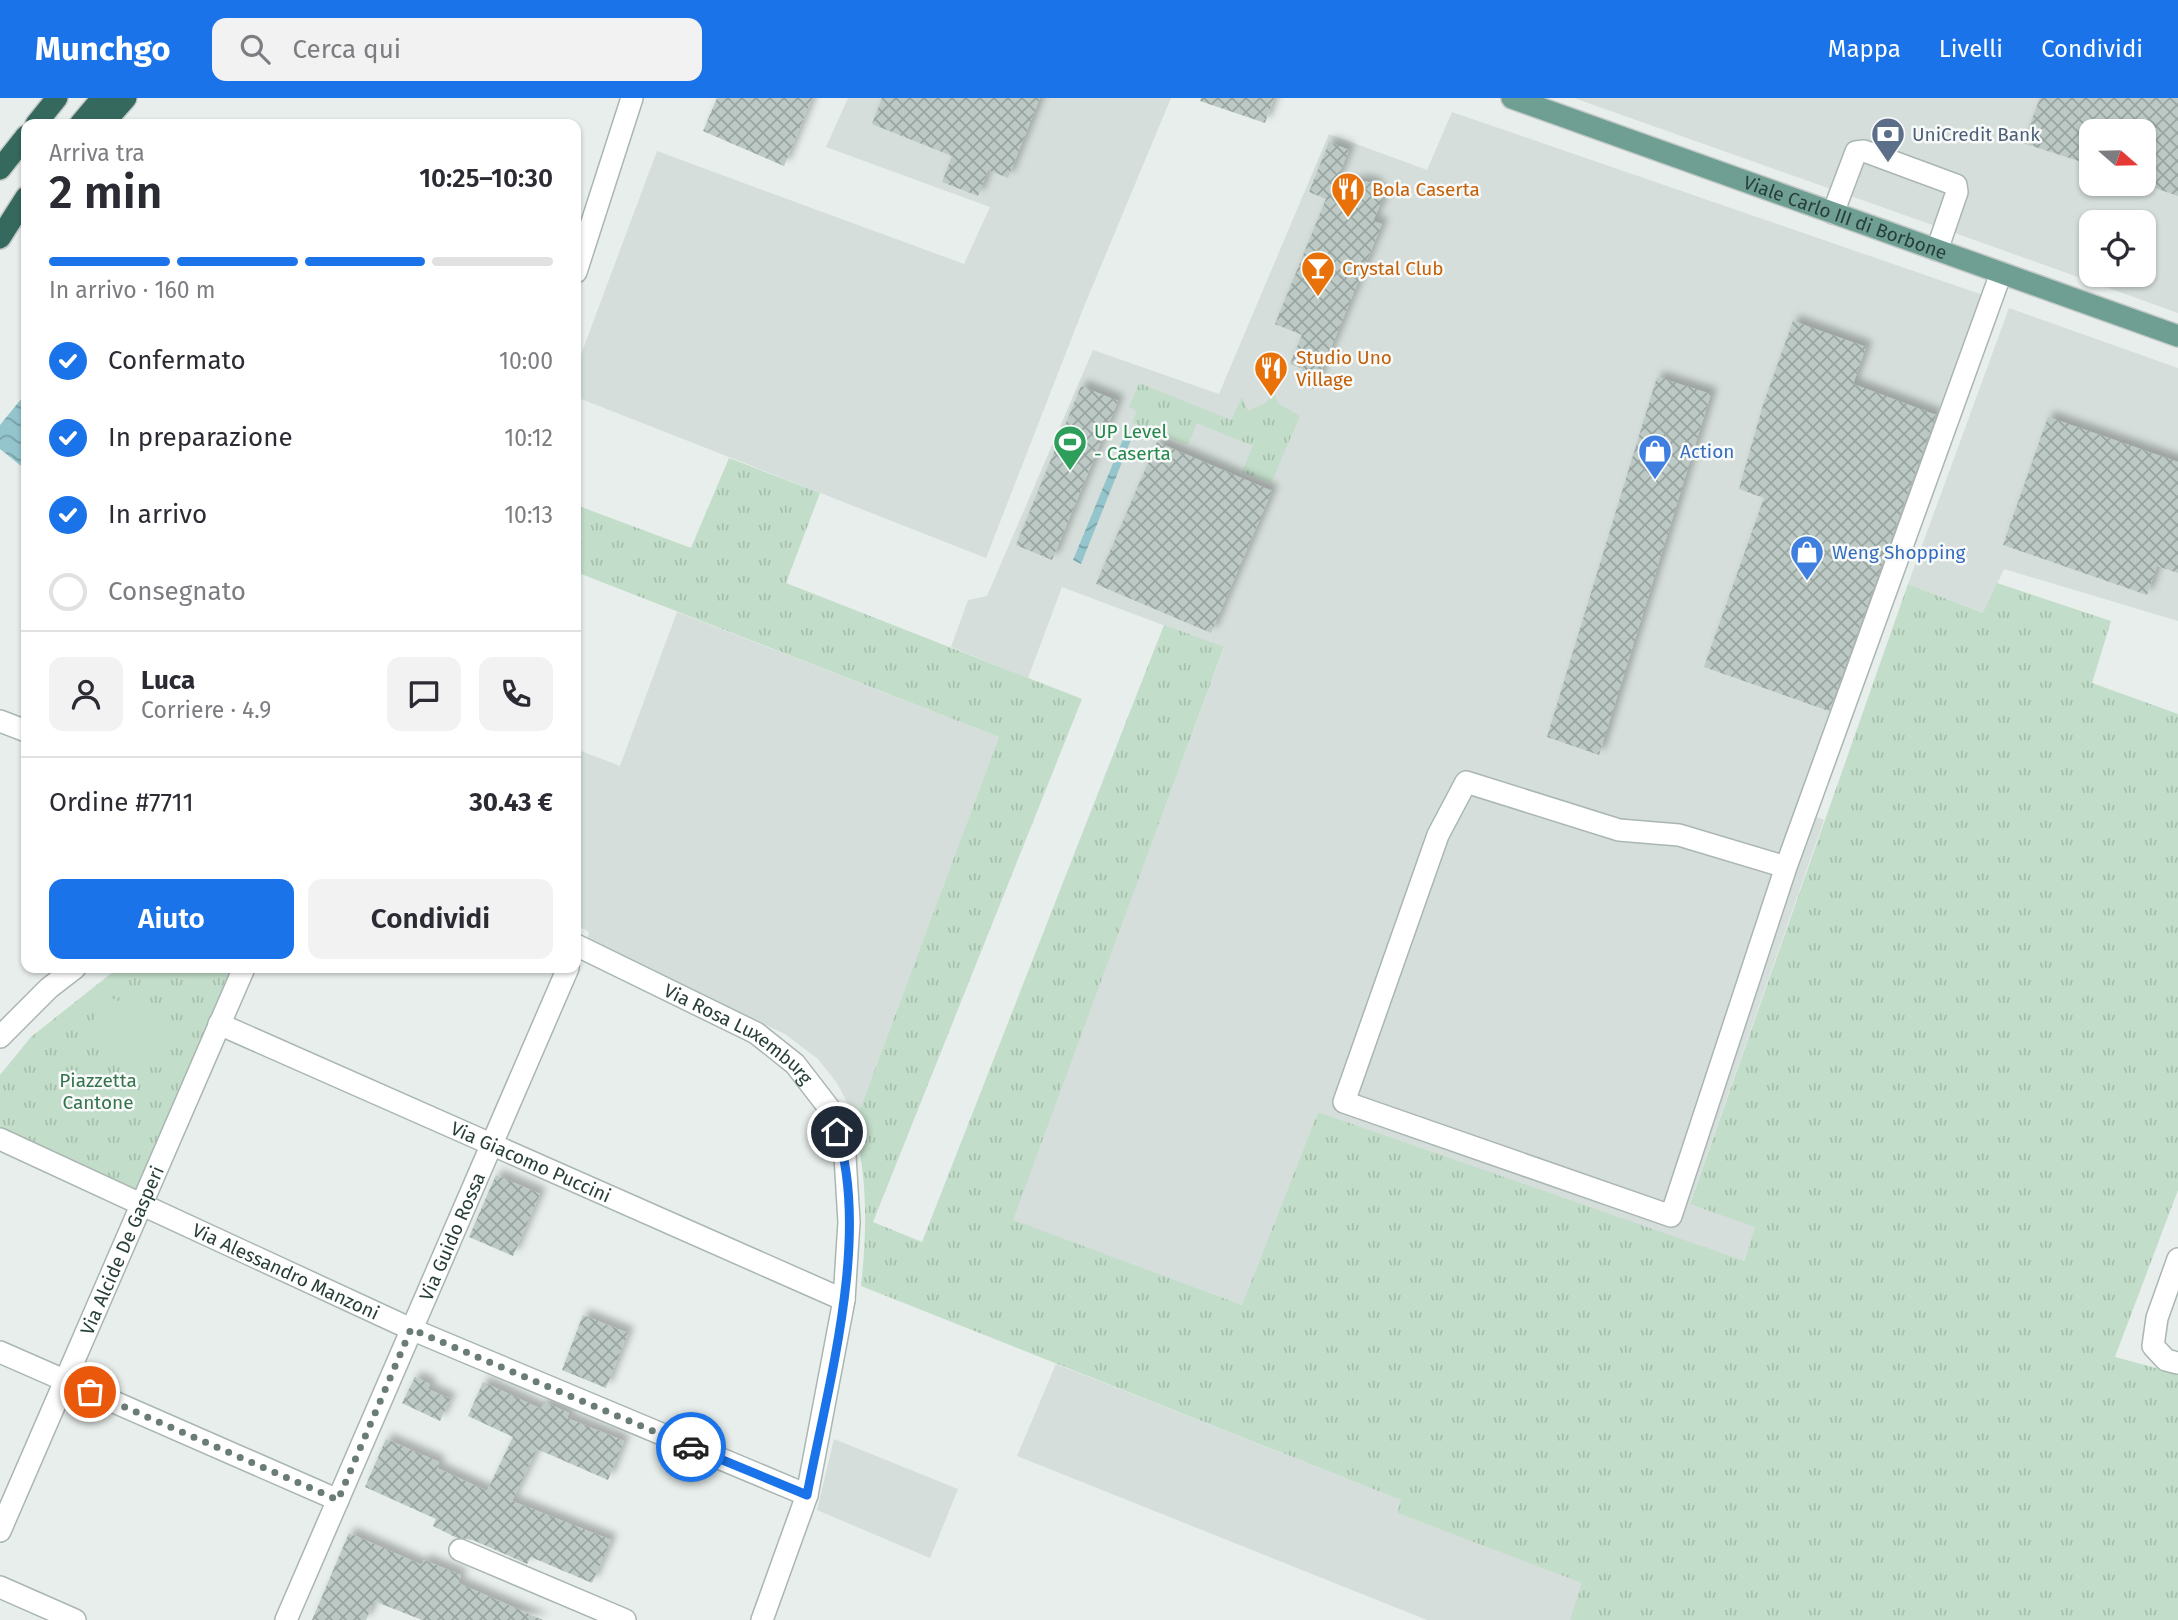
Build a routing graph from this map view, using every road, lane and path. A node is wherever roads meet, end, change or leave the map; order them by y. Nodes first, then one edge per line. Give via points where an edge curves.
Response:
1 (57, 98) edge
2 (102, 98) edge
3 (126, 98) edge
4 (632, 98) edge
5 (1512, 98) edge
6 (40, 119) edge
7 (84, 119) edge
8 (107, 119) edge
9 (21, 142) edge
10 (0, 169) edge
11 (21, 205) edge
12 (1833, 213) junction
13 (21, 218) edge
14 (0, 241) edge
15 (1937, 250) junction
16 (581, 255) edge
17 (2001, 273) junction
18 (2178, 336) edge
19 (0, 721) edge
20 (21, 729) edge
21 (1786, 867) junction
22 (581, 949) edge
23 (68, 973) edge
24 (242, 973) edge
25 (566, 973) edge
26 (219, 1024) junction
27 (0, 1037) edge
28 (0, 1139) edge
29 (492, 1143) junction
30 (141, 1205) junction
31 (2178, 1259) edge
32 (844, 1300) junction
33 (411, 1329) junction
34 (0, 1352) edge
35 (2178, 1363) edge
36 (65, 1381) junction
37 (807, 1495) junction
38 (338, 1500) junction
39 (0, 1531) edge
40 (460, 1550) dead end
41 (0, 1587) edge
42 (75, 1620) edge
43 (286, 1620) edge
44 (625, 1620) edge
45 (762, 1620) edge

1 - 6 highway
2 - 7 highway
3 - 8 highway
4 - 16 street
5 - 12 main road, Viale Carlo III di Borbone
9 - 10 highway
11 - 14 highway
12 - 15 main road, Viale Carlo III di Borbone
12 - 15 street via 1856,152 1864,150 1956,185
13 - 14 highway
15 - 17 main road, Viale Carlo III di Borbone
17 - 18 main road, Viale Carlo III di Borbone
17 - 21 street
19 - 20 street
21 - 21 street via 1671,1216 1344,1102 1438,835 1466,782 1619,830 1679,835
22 - 32 street, Via Rosa Luxemburg via 756,1033 795,1064 829,1108 845,1156 849,1222
23 - 27 street
24 - 26 street, Via Alcide De Gasperi
25 - 29 street, Via Guido Rossa
26 - 29 street, Via Giacomo Puccini
26 - 30 street, Via Alcide De Gasperi
28 - 30 street, Via Alessandro Manzoni
29 - 32 street, Via Giacomo Puccini
29 - 33 street, Via Guido Rossa
30 - 33 street, Via Alessandro Manzoni
30 - 36 street, Via Alcide De Gasperi
31 - 35 street via 2157,1318 2153,1346 2166,1360
32 - 37 street, Via Rosa Luxemburg
33 - 37 street, Via Alessandro Manzoni
33 - 38 street, Via Guido Rossa
34 - 36 street
36 - 38 street
36 - 39 street, Via Alcide De Gasperi
37 - 45 street, Via Rosa Luxemburg
38 - 43 street, Via Guido Rossa
40 - 44 street
41 - 42 street

